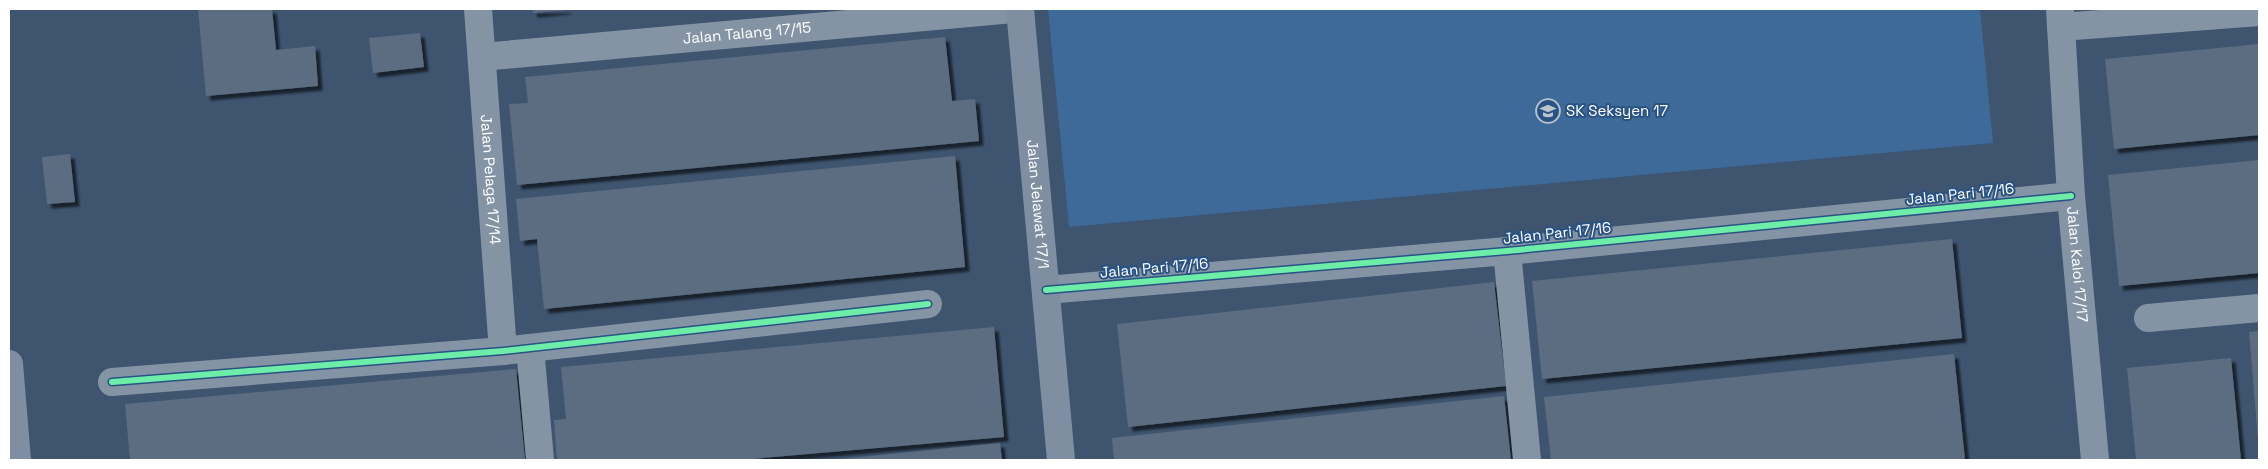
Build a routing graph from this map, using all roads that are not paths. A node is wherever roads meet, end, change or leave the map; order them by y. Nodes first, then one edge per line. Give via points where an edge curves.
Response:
1 (478, 9) edge
2 (1013, 9) edge
3 (1020, 9) edge
4 (2259, 12) edge
5 (2060, 18) edge
6 (482, 56) junction
7 (2071, 196) junction
8 (1507, 251) junction
9 (1046, 290) junction
10 (928, 304) dead end
11 (2259, 308) edge
12 (2148, 318) dead end
13 (517, 349) junction
14 (9, 364) edge
15 (112, 382) dead end
16 (17, 460) edge
17 (540, 460) edge
18 (1061, 460) edge
19 (1527, 460) edge
20 (2095, 460) edge

1 - 6 street, Jalan Pelaga 17/14
2 - 6 street, Jalan Talang 17/15
3 - 9 street, Jalan Jelawat 17/1
4 - 5 street
5 - 7 street, Jalan Kaloi 17/17
6 - 13 street, Jalan Pelaga 17/14
7 - 8 street, Jalan Pari 17/16
7 - 20 street, Jalan Kaloi 17/17
8 - 9 street, Jalan Pari 17/16
8 - 19 street
9 - 18 street, Jalan Jelawat 17/1
10 - 13 street
11 - 12 street
13 - 15 street
13 - 17 street, Jalan Pelaga 17/14
14 - 16 street

